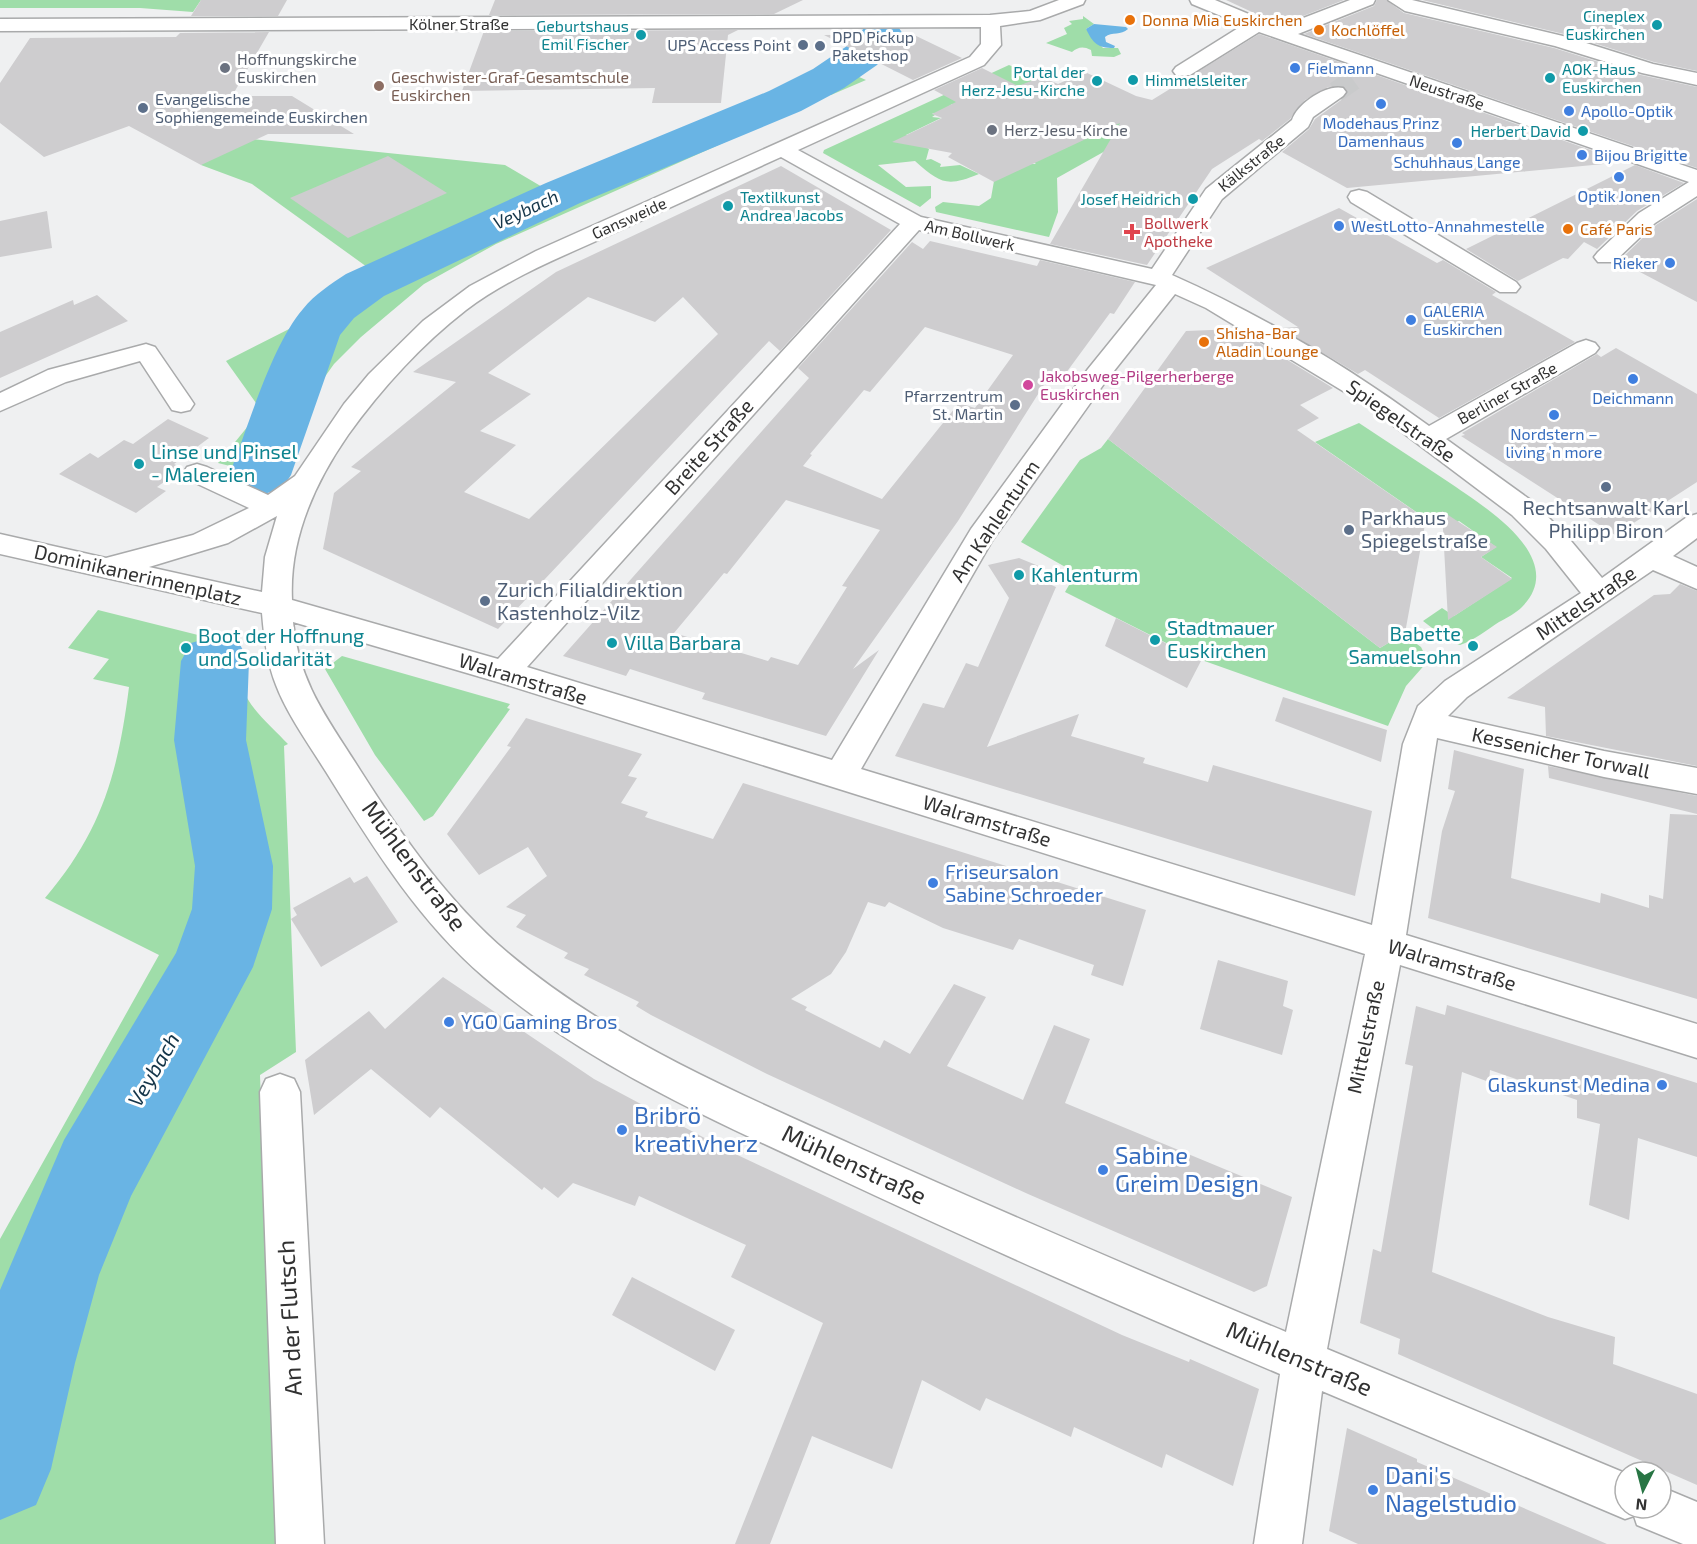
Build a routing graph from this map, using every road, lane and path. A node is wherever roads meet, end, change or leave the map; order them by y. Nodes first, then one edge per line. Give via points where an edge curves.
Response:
1 (1077, 0) edge
2 (1199, 0) edge
3 (1366, 0) edge
4 (1397, 0) edge
5 (839, 5) dead end
6 (990, 21) junction
7 (795, 23) junction
8 (0, 25) edge
9 (1257, 25) junction
10 (1280, 34) junction
11 (1183, 71) dead end
12 (1697, 79) edge
13 (1336, 92) tunnel mouth
14 (782, 149) junction
15 (1697, 177) edge
16 (1697, 186) edge
17 (1359, 197) dead end
18 (914, 222) junction
19 (1606, 257) dead end
20 (1166, 281) junction
21 (1508, 287) dead end
22 (1586, 348) dead end
23 (0, 403) edge
24 (181, 404) dead end
25 (1428, 438) junction
26 (196, 473) dead end
27 (307, 481) junction
28 (258, 501) dead end
29 (1697, 524) edge
30 (0, 544) edge
31 (1652, 558) junction
32 (104, 568) junction
33 (1697, 579) edge
34 (1599, 595) junction
35 (276, 606) junction
36 (504, 672) junction
37 (1425, 723) junction
38 (840, 776) junction
39 (1697, 781) edge
40 (1386, 945) junction
41 (1697, 1041) edge
42 (280, 1092) dead end
43 (1304, 1362) junction
44 (1613, 1491) edge
45 (1673, 1516) edge
46 (1697, 1526) edge
47 (300, 1544) edge
48 (1278, 1544) edge

1 - 6 street, Kölner Straße via 1033,16
2 - 9 street, Neustraße
3 - 10 street
4 - 12 street
5 - 7 street
6 - 7 street, Kölner Straße
6 - 14 street, Gansweide via 991,45 976,61
7 - 8 street, Kölner Straße via 317,16
9 - 10 street, Neustraße
9 - 11 street
10 - 15 street, Neustraße via 1366,71
13 - 20 street, Kälkstraße via 1304,114 1301,123 1214,194 1174,250
14 - 18 street, Am Bollwerk
14 - 27 street, Gansweide via 544,256 457,306 383,374
16 - 19 street via 1647,218
17 - 21 street
18 - 20 street, Am Bollwerk
18 - 36 street, Breite Straße
20 - 25 street, Spiegelstraße via 1215,303 1327,369
20 - 38 street, Am Kahlenturm via 1164,291 1119,346 981,536
22 - 25 street, Berliner Straße
23 - 24 street via 57,376 146,352
25 - 34 street, Spiegelstraße via 1539,523
26 - 28 street
27 - 32 street, Gansweide via 231,531
27 - 35 street, Gansweide via 284,536
29 - 31 street, Mittelstraße
30 - 32 street, Dominikanerinnenplatz
31 - 33 street
31 - 34 street, Mittelstraße
32 - 35 street, Dominikanerinnenplatz
34 - 37 street, Mittelstraße via 1465,682 1436,706
35 - 36 street, Walramstraße
35 - 43 street, Mühlenstraße via 292,687 408,866 458,929 495,965 548,1005 710,1098 1032,1247
36 - 38 street, Walramstraße
37 - 39 street, Kessenicher Torwall
37 - 40 street, Mittelstraße
38 - 40 street, Walramstraße
40 - 41 street, Walramstraße
40 - 43 street, Mittelstraße
42 - 47 street, An der Flutsch
43 - 44 street, Mühlenstraße
43 - 48 street, Mittelstraße
45 - 46 street

